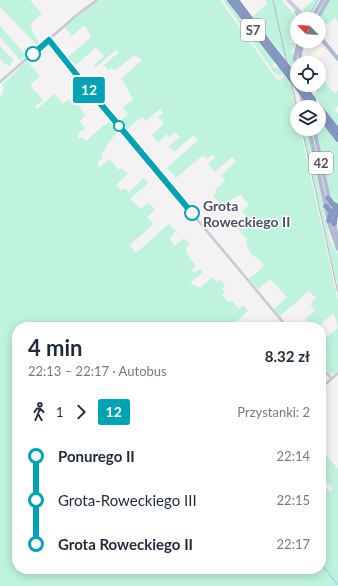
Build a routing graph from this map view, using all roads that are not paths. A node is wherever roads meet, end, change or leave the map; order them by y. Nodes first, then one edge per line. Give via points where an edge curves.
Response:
1 (97, 0) edge
2 (230, 0) edge
3 (236, 0) edge
4 (288, 0) edge
5 (323, 0) edge
6 (328, 0) edge
7 (292, 6) junction
8 (296, 12) edge
9 (299, 12) edge
10 (315, 12) edge
11 (321, 12) edge
12 (49, 40) junction
13 (326, 45) edge
14 (328, 47) joint
15 (338, 59) edge
16 (290, 70) edge
17 (0, 82) edge
18 (308, 100) edge
19 (326, 116) edge
20 (326, 123) edge
21 (337, 129) edge
22 (311, 136) edge
23 (315, 136) edge
24 (338, 138) edge
25 (328, 198) junction
26 (326, 206) junction
27 (338, 208) edge
28 (331, 212) junction
29 (338, 213) edge
30 (329, 221) junction
31 (334, 224) junction
32 (338, 241) edge
33 (338, 248) edge
34 (283, 322) edge
35 (326, 372) edge
36 (338, 373) edge
37 (331, 378) junction
38 (326, 383) edge

1 - 12 street
2 - 18 highway, S7, bridge
3 - 16 highway, S7, bridge
4 - 7 street
5 - 10 main road
6 - 11 main road
7 - 8 street
7 - 9 street
12 - 17 street
12 - 34 street
13 - 14 main road
14 - 15 main road
19 - 21 highway
20 - 24 highway
22 - 26 main road, 42
23 - 25 main road, 42
25 - 27 highway
25 - 28 main road, 42
26 - 28 highway
26 - 30 main road, 42
27 - 28 highway
28 - 29 highway
28 - 30 highway
28 - 31 main road, 42
29 - 31 highway
30 - 33 main road, 42
31 - 32 main road, 42
35 - 37 street
36 - 37 street
37 - 38 street

